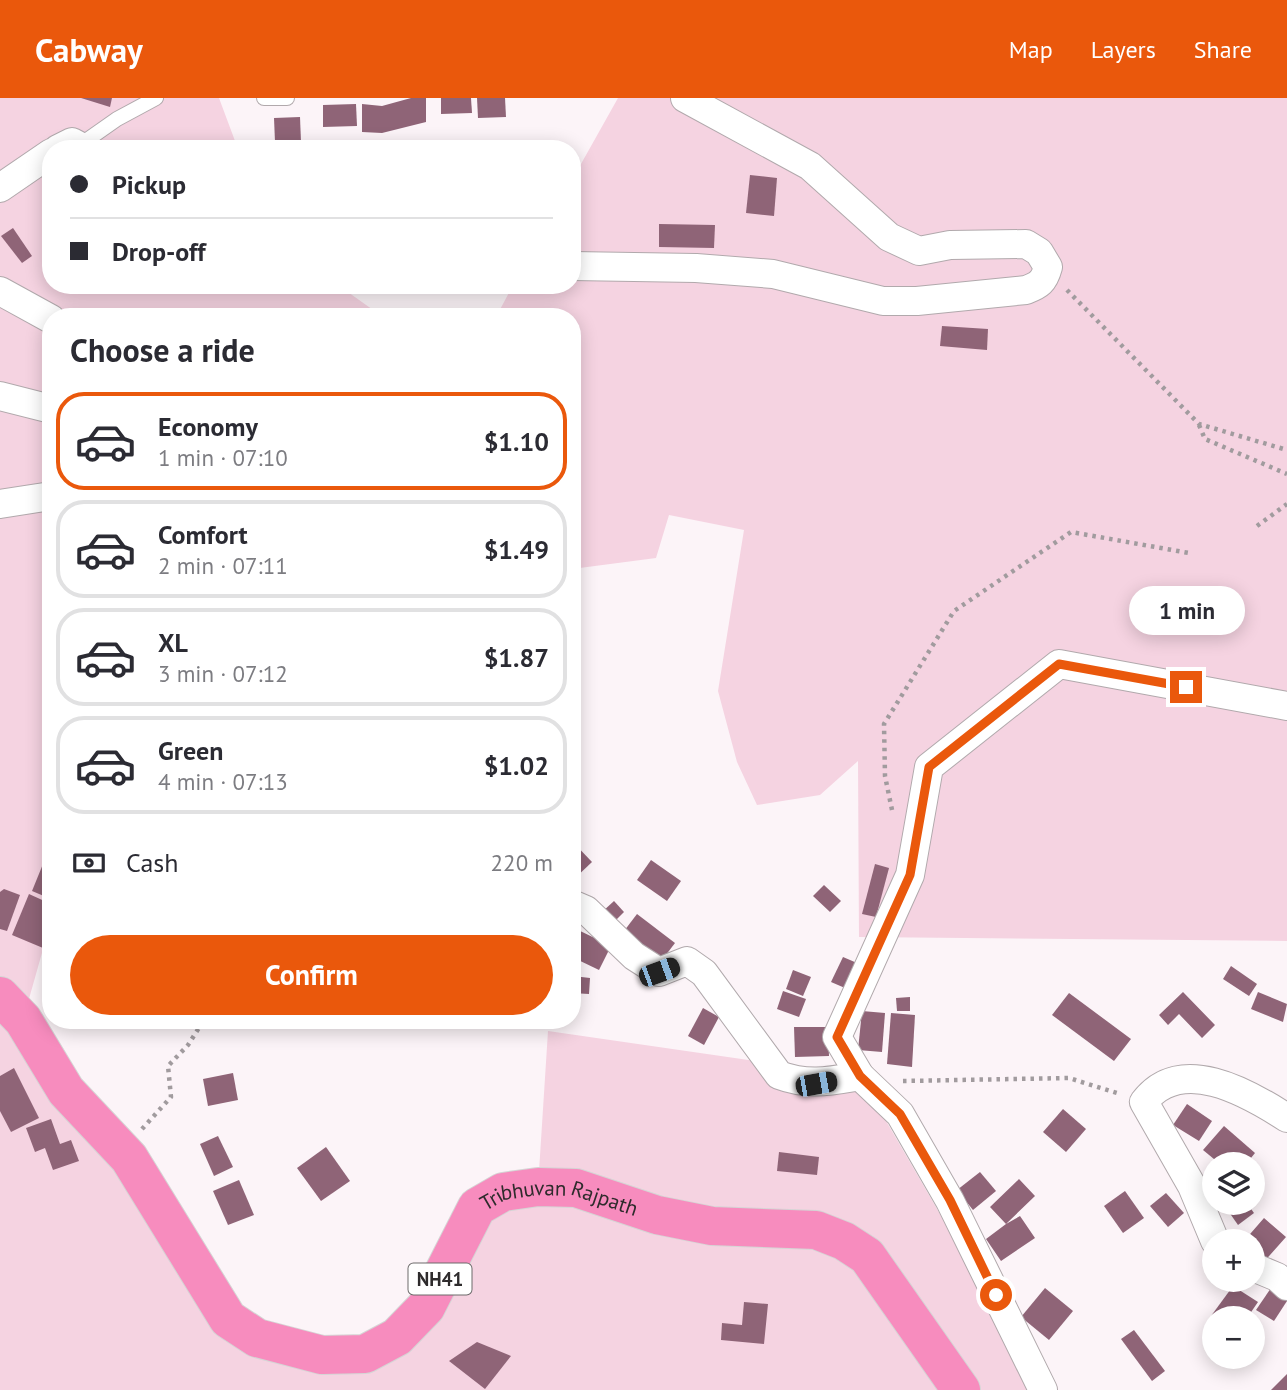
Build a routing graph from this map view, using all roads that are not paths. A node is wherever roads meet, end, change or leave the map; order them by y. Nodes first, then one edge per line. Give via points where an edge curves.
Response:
1 (156, 98) edge
2 (264, 98) edge
3 (287, 98) edge
4 (685, 98) edge
5 (85, 140) edge
6 (42, 159) edge
7 (0, 188) edge
8 (581, 266) edge
9 (0, 291) edge
10 (42, 314) edge
11 (0, 396) edge
12 (42, 407) edge
13 (42, 497) edge
14 (0, 504) edge
15 (1287, 706) edge
16 (581, 907) edge
17 (0, 996) edge
18 (860, 1076) junction
19 (1287, 1118) edge
20 (1210, 1229) edge
21 (1265, 1272) edge
22 (1287, 1286) edge
23 (961, 1390) edge
24 (1043, 1390) edge

1 - 5 lane
2 - 3 lane
4 - 8 street via 810,166 889,237 919,251 950,245 1026,244 1040,252 1048,267 1045,278 1026,290 883,301 773,274
6 - 7 street
9 - 10 street
11 - 12 street
13 - 14 street
15 - 18 street via 1059,664 929,767 910,875 837,1037
16 - 18 street via 634,956 659,972 687,961 704,973 779,1075 816,1084
17 - 23 highway, Tribhuvan Rajpath / NH41 via 23,1020 66,1091 129,1158 228,1319 257,1339 322,1355 365,1354 397,1337 426,1307 477,1207 503,1192 576,1188 690,1222 817,1230 844,1241 867,1256
18 - 24 street via 900,1114 950,1200
19 - 20 street via 1254,1097 1203,1080 1178,1079 1156,1087 1144,1102 1192,1186
21 - 22 street

